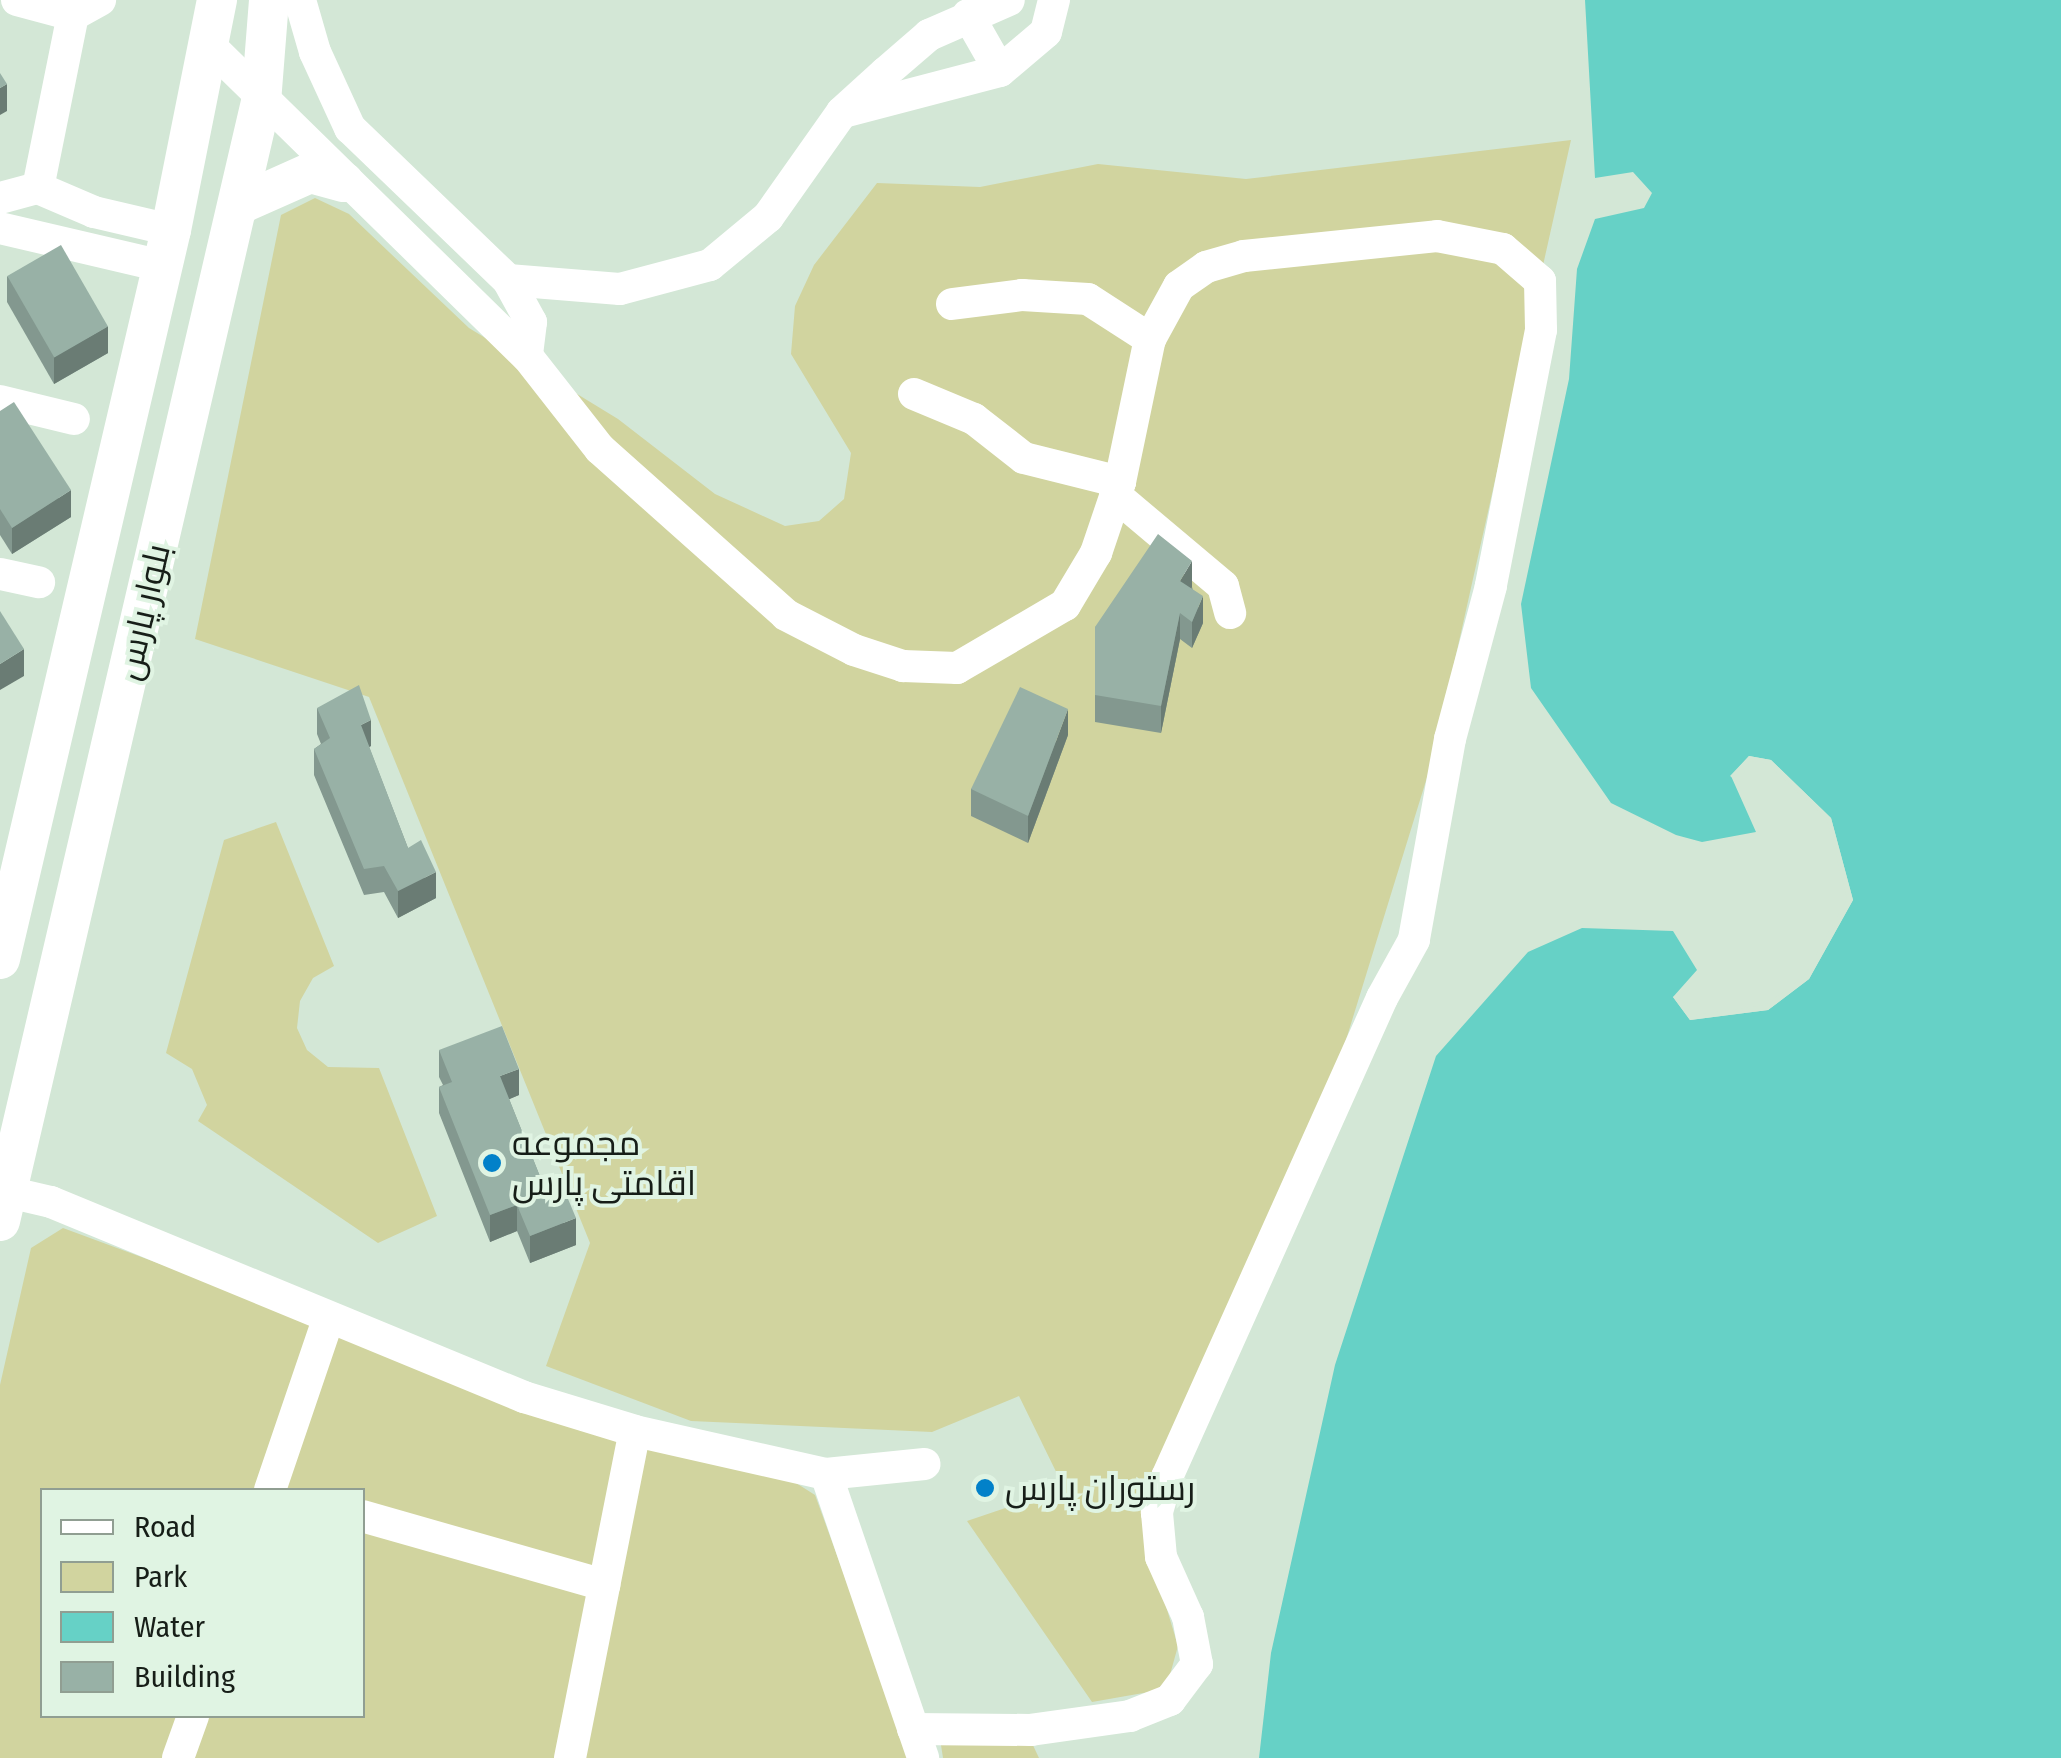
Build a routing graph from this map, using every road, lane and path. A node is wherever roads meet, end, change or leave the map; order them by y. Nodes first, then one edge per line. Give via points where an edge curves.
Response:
1 (17, 0) edge
2 (217, 0) edge
3 (270, 0) edge
4 (300, 0) edge
5 (1010, 0) edge
6 (1054, 0) edge
7 (86, 8) edge
8 (968, 15) junction
9 (212, 48) junction
10 (1000, 71) junction
11 (261, 102) junction
12 (842, 112) junction
13 (344, 182) junction
14 (38, 188) junction
15 (0, 198) edge
16 (238, 205) junction
17 (0, 228) edge
18 (167, 248) junction
19 (508, 280) junction
20 (952, 304) dead end
21 (1150, 339) junction
22 (527, 356) junction
23 (914, 394) dead end
24 (0, 402) edge
25 (74, 418) dead end
26 (1118, 489) junction
27 (0, 574) edge
28 (39, 582) dead end
29 (1230, 613) dead end
30 (0, 959) edge
31 (4, 1207) edge
32 (328, 1320) junction
33 (635, 1431) junction
34 (924, 1464) dead end
35 (826, 1474) junction
36 (272, 1488) edge
37 (365, 1517) edge
38 (604, 1585) junction
39 (191, 1718) edge
40 (918, 1744) edge
41 (178, 1758) edge
42 (570, 1758) edge

1 - 7 street
2 - 9 main road, بلوار پارس
3 - 11 main road, بلوار پارس
4 - 19 street via 350,128
5 - 8 street
6 - 10 street via 1046,32
7 - 14 street
8 - 10 street
8 - 12 street via 929,35
9 - 11 street
9 - 18 main road, بلوار پارس
10 - 12 street
11 - 13 street
11 - 16 main road, بلوار پارس
12 - 19 street via 768,217 710,265 620,289
13 - 16 main road via 310,174
13 - 22 street
14 - 15 street
14 - 18 street
16 - 31 main road, بلوار پارس
17 - 18 street
18 - 30 main road, بلوار پارس
19 - 22 street via 531,322
20 - 21 street via 1022,295 1088,299
21 - 26 street
21 - 40 street via 1179,286 1206,267 1244,256 1437,236 1502,249 1540,282 1545,302 1491,586 1450,739 1414,940 1167,1476 1157,1512 1162,1557 1188,1617 1198,1664 1170,1700 1130,1716
22 - 26 street via 600,448 786,614 854,650 903,666 957,668 1065,605 1096,553
23 - 26 street via 974,419 1024,458
24 - 25 street
26 - 29 street via 1223,586
27 - 28 street
31 - 32 street via 50,1202
32 - 33 street via 524,1397
32 - 36 street
33 - 35 street
33 - 38 street
34 - 35 street
35 - 40 street
37 - 38 street
38 - 42 street
39 - 41 street

